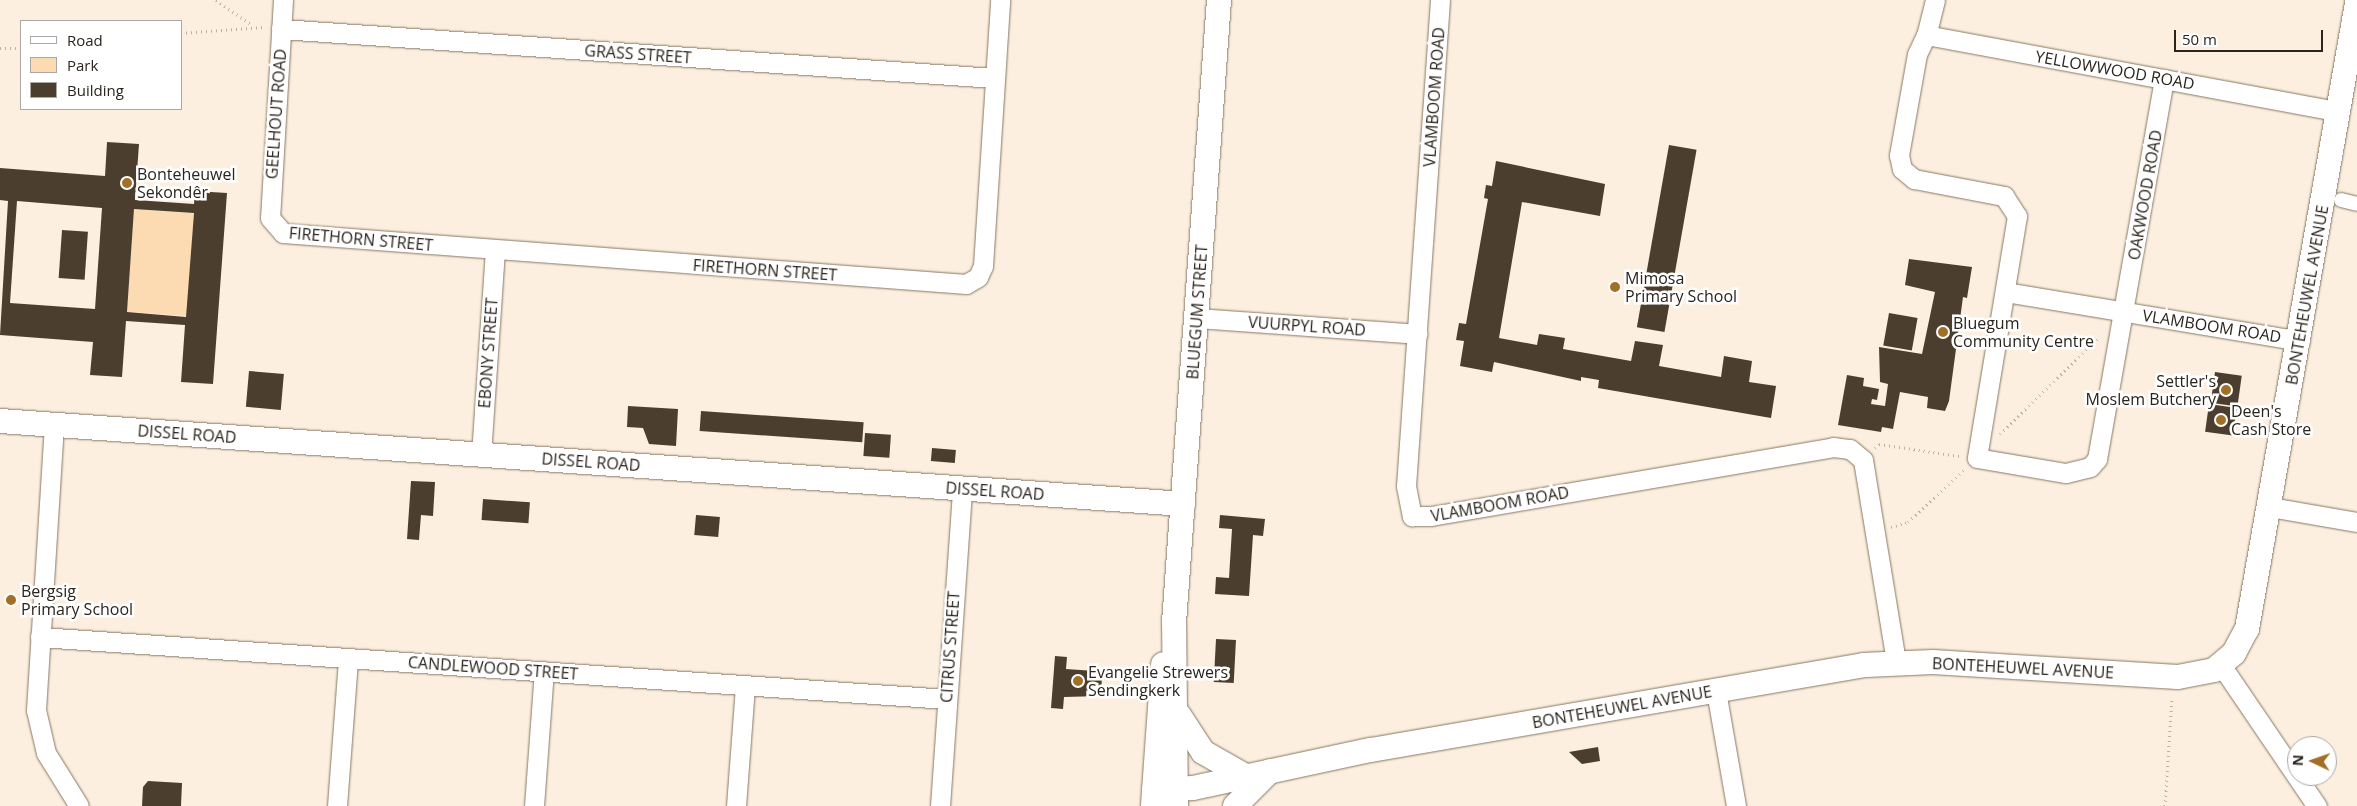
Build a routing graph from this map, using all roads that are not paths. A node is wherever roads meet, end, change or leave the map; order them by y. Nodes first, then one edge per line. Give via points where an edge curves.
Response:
1 (283, 0) edge
2 (1000, 0) edge
3 (1219, 0) edge
4 (1440, 0) edge
5 (1935, 0) edge
6 (2357, 3) edge
7 (281, 29) junction
8 (1926, 35) junction
9 (995, 78) junction
10 (2164, 79) junction
11 (2338, 111) junction
12 (2341, 200) dead end
13 (2357, 204) edge
14 (274, 226) joint
15 (495, 250) junction
16 (2005, 292) junction
17 (2125, 311) junction
18 (1196, 318) junction
19 (1417, 334) junction
20 (2300, 341) junction
21 (0, 421) edge
22 (54, 424) junction
23 (481, 455) junction
24 (962, 488) junction
25 (1183, 504) junction
26 (2270, 507) junction
27 (2357, 522) edge
28 (1174, 623) junction
29 (40, 637) junction
30 (348, 658) junction
31 (1896, 662) junction
32 (2221, 665) junction
33 (544, 671) junction
34 (744, 686) junction
35 (1716, 691) junction
36 (947, 699) junction
37 (1178, 706) junction
38 (1270, 771) junction
39 (1245, 776) junction
40 (1165, 798) edge
41 (78, 806) edge
42 (338, 806) edge
43 (534, 806) edge
44 (736, 806) edge
45 (940, 806) edge
46 (1235, 806) edge
47 (1736, 806) edge
48 (2317, 806) edge

1 - 7 street, GEELHOUT ROAD
2 - 9 street, FIRETHORN STREET
3 - 18 street, BLUEGUM STREET
4 - 19 street, VLAMBOOM ROAD
5 - 8 street
6 - 11 street, BONTEHEUWEL AVENUE
7 - 9 street, GRASS STREET
7 - 14 street, GEELHOUT ROAD via 270,205
8 - 10 street, YELLOWWOOD ROAD
8 - 16 street via 1916,54 1899,162 1914,179 2010,200 2017,222
9 - 15 street, FIRETHORN STREET via 982,266 973,281
10 - 11 street, YELLOWWOOD ROAD
10 - 17 street, OAKWOOD ROAD
11 - 20 street, BONTEHEUWEL AVENUE
12 - 13 street
14 - 15 street, FIRETHORN STREET via 283,233
15 - 23 street, EBONY STREET
16 - 17 street, VLAMBOOM ROAD
16 - 17 street, OAKWOOD ROAD via 1976,458 2066,472 2090,467 2102,442
17 - 20 street, VLAMBOOM ROAD
18 - 19 street, VUURPYL ROAD
18 - 25 street, BLUEGUM STREET
19 - 31 street, VLAMBOOM ROAD via 1406,486 1412,516 1430,516 1833,446 1850,449 1864,460
20 - 26 street, BONTEHEUWEL AVENUE
21 - 22 street, DISSEL ROAD
22 - 23 street, DISSEL ROAD
22 - 29 street
23 - 24 street, DISSEL ROAD
24 - 25 street, DISSEL ROAD
24 - 36 street, CITRUS STREET
25 - 28 street, BLUEGUM STREET
26 - 27 street
26 - 32 street, BONTEHEUWEL AVENUE via 2247,629 2239,648
28 - 37 street, BLUEGUM STREET
28 - 40 street, BLUEGUM STREET via 1163,665
29 - 30 street, CANDLEWOOD STREET
29 - 41 street via 36,710 40,732 54,770
30 - 33 street, CANDLEWOOD STREET
30 - 42 street
31 - 32 street, BONTEHEUWEL AVENUE via 2178,677 2197,675
31 - 35 street, BONTEHEUWEL AVENUE
32 - 48 street
33 - 34 street, CANDLEWOOD STREET
33 - 43 street
34 - 36 street, CANDLEWOOD STREET
34 - 44 street
35 - 38 street, BONTEHEUWEL AVENUE
35 - 47 street
36 - 45 street, CITRUS STREET
37 - 39 street via 1184,727 1199,748
37 - 40 street, BLUEGUM STREET
38 - 39 street, BONTEHEUWEL AVENUE
38 - 46 street
39 - 40 street, BONTEHEUWEL AVENUE

